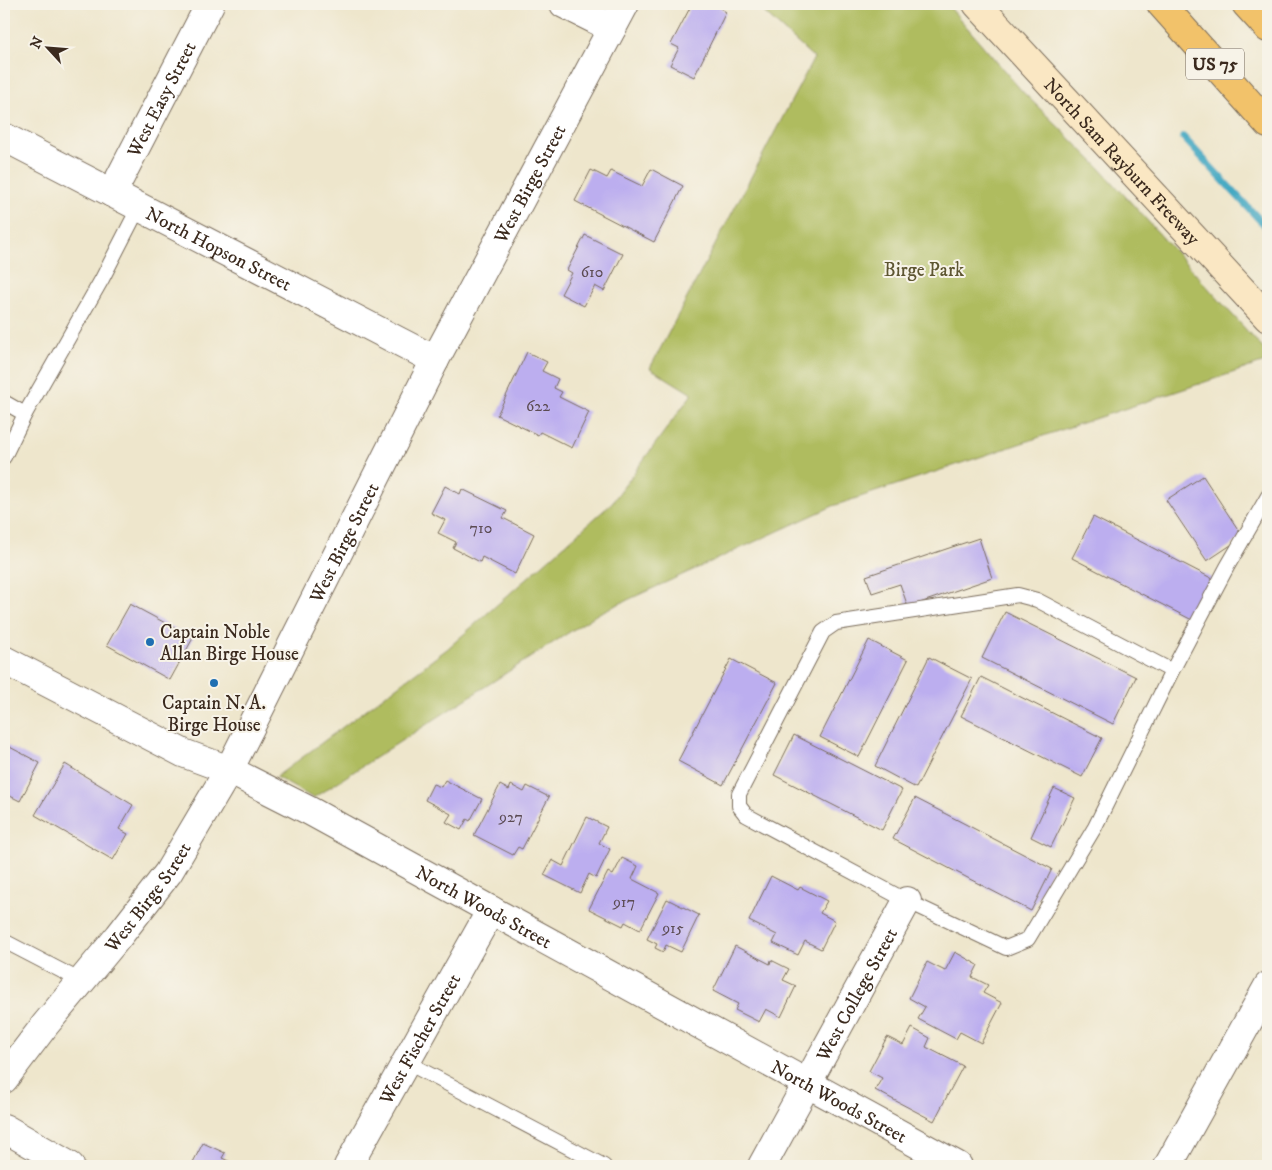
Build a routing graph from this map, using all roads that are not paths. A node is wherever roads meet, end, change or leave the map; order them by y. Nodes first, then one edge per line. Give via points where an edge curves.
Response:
1 (210, 4) edge
2 (564, 4) edge
3 (625, 4) edge
4 (977, 4) edge
5 (1162, 4) edge
6 (1246, 4) edge
7 (1266, 4) edge
8 (1268, 7) edge
9 (612, 28) junction
10 (1268, 28) edge
11 (1268, 124) edge
12 (4, 137) edge
13 (112, 193) junction
14 (139, 207) junction
15 (1268, 318) edge
16 (435, 360) junction
17 (4, 402) edge
18 (25, 414) junction
19 (4, 457) edge
20 (1268, 496) edge
21 (4, 660) edge
22 (1172, 671) junction
23 (229, 770) junction
24 (907, 901) junction
25 (490, 910) junction
26 (4, 942) edge
27 (81, 982) junction
28 (1268, 986) edge
29 (406, 1062) junction
30 (4, 1079) edge
31 (808, 1084) junction
32 (4, 1128) edge
33 (70, 1166) edge
34 (348, 1166) edge
35 (604, 1166) edge
36 (762, 1166) edge
37 (958, 1166) edge
38 (1168, 1166) edge

1 - 13 street, West Easy Street
2 - 9 street
3 - 9 street, West Birge Street
4 - 15 main road, North Sam Rayburn Freeway
5 - 11 highway, US 75
6 - 10 highway
7 - 8 highway
9 - 16 street, West Birge Street
12 - 13 street, North Hopson Street
13 - 14 street, North Hopson Street
14 - 16 street, North Hopson Street
14 - 18 lane
16 - 23 street, West Birge Street
17 - 18 lane
18 - 19 lane
20 - 22 lane
21 - 23 street, North Woods Street via 183,753
22 - 24 lane via 1094,827 1028,939 1006,948
22 - 24 lane via 1037,600 1018,595 849,620 836,623 822,632 739,794 739,806 746,815
23 - 25 street, North Woods Street
23 - 27 street, West Birge Street via 168,873
24 - 31 street, West College Street
25 - 29 street, West Fischer Street
25 - 31 street, North Woods Street
26 - 27 lane
27 - 30 street, West Birge Street
28 - 38 street
29 - 34 street, West Fischer Street
29 - 35 lane
31 - 36 street, West College Street
31 - 37 street, North Woods Street
32 - 33 street

